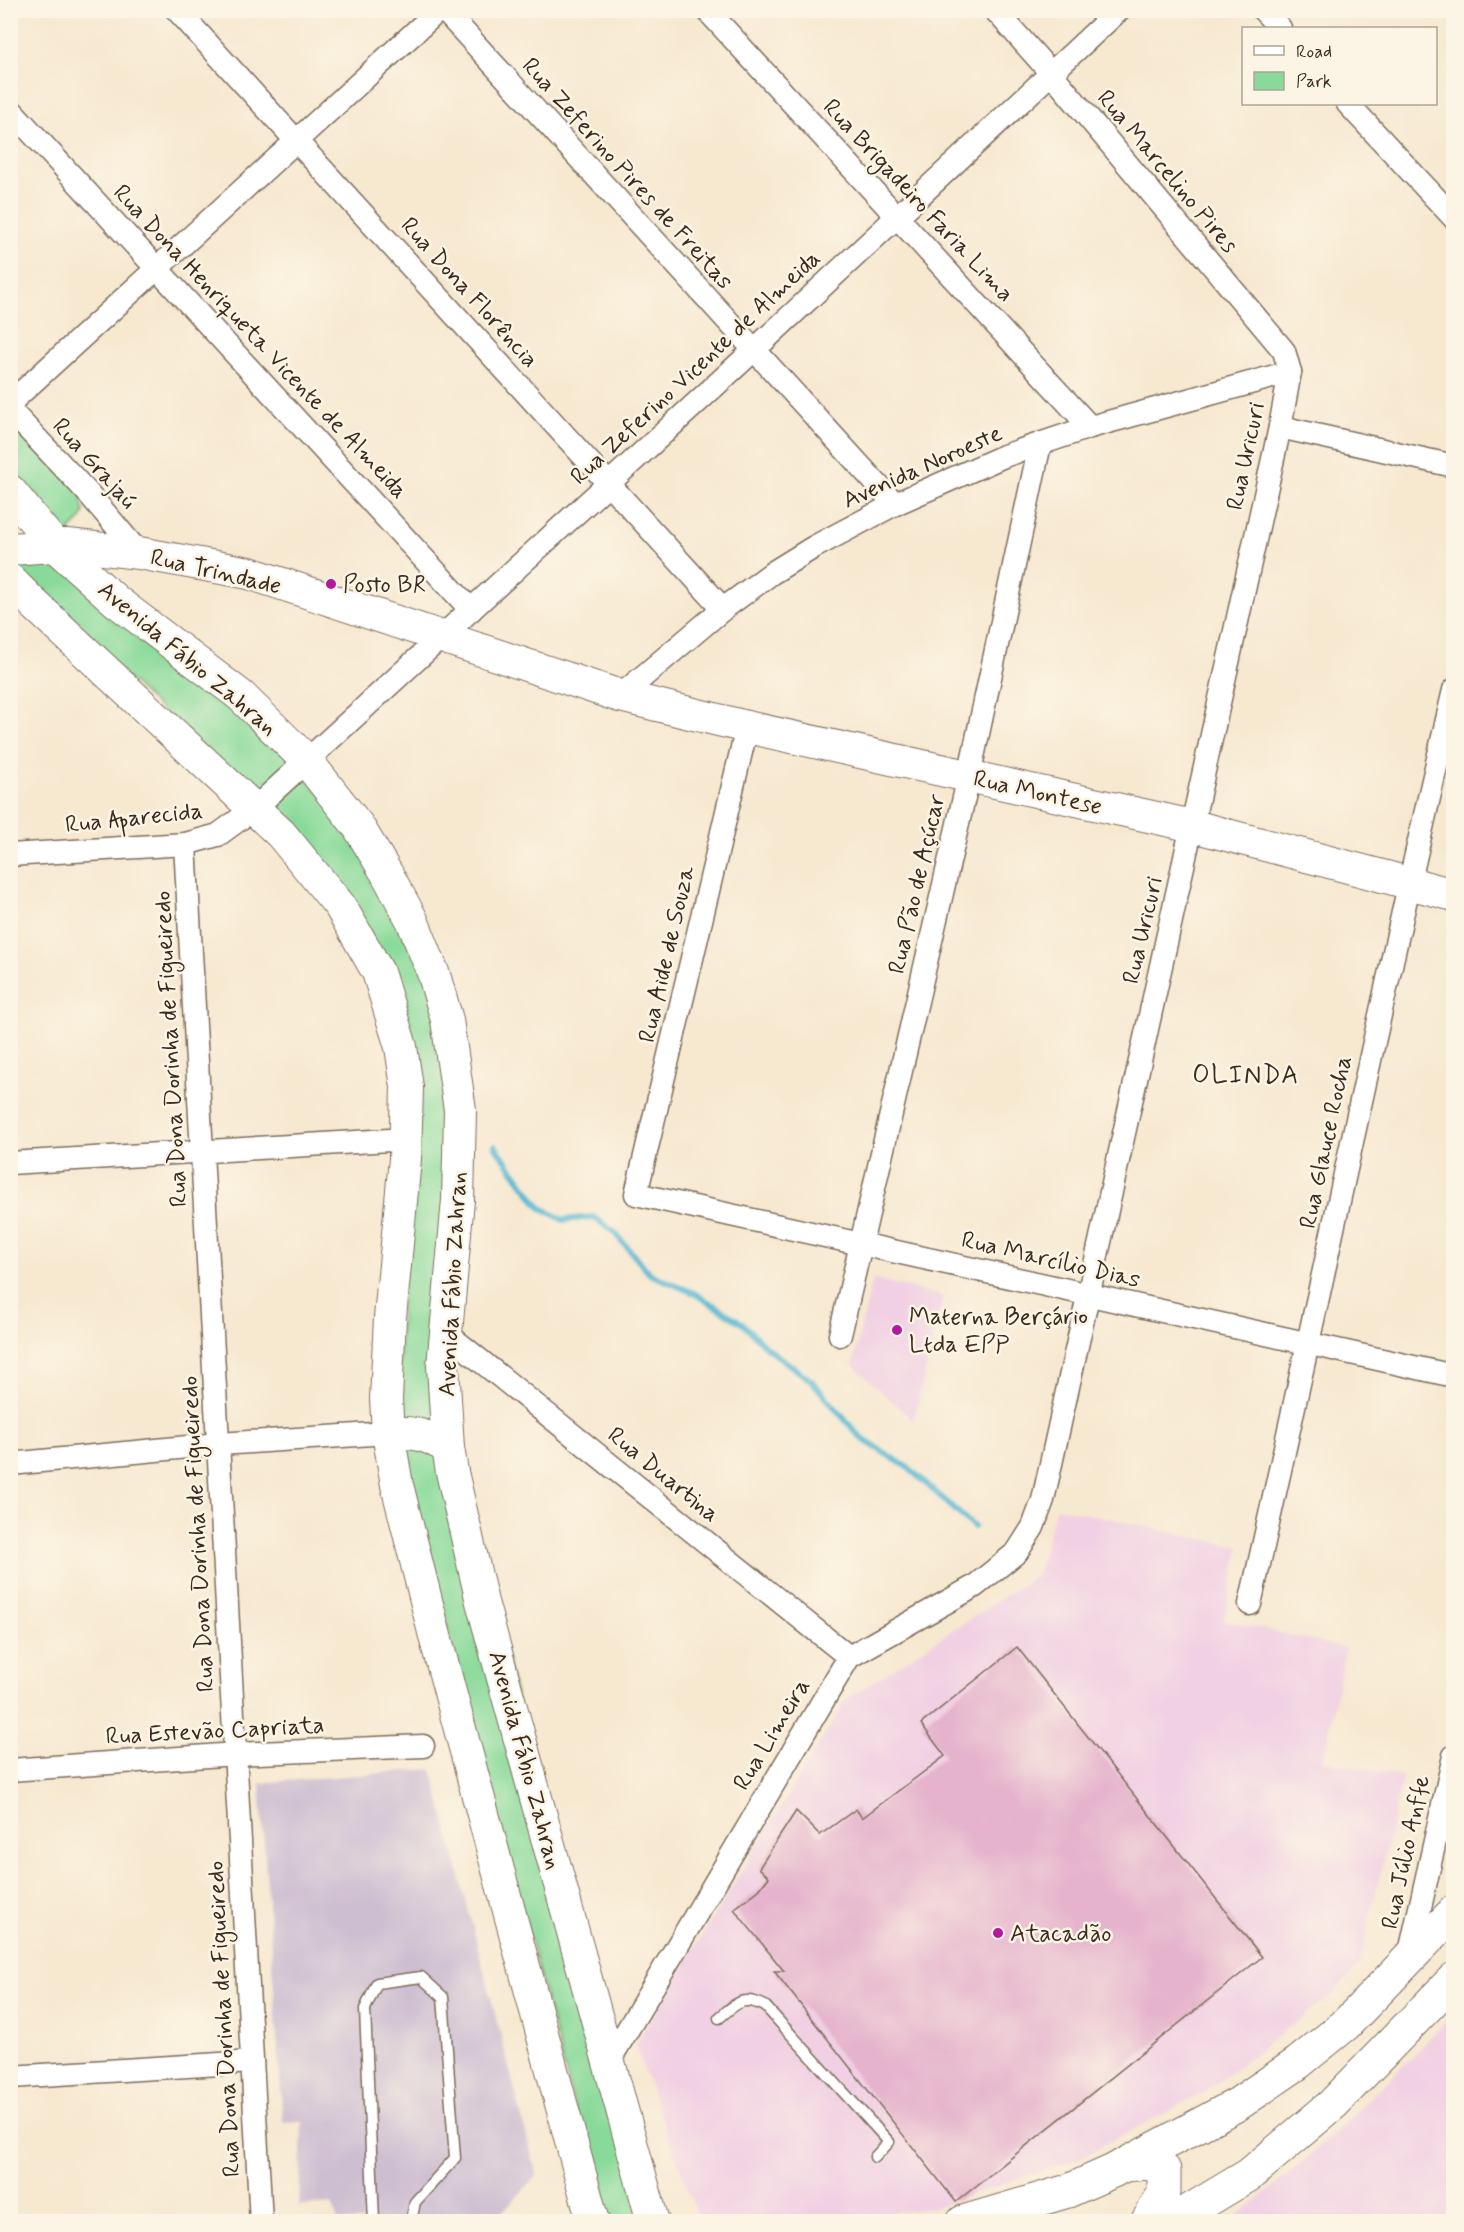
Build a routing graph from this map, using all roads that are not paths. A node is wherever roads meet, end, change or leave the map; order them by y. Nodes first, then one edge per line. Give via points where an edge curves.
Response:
1 (177, 10) edge
2 (439, 10) edge
3 (444, 10) edge
4 (708, 10) edge
5 (995, 10) edge
6 (1119, 10) edge
7 (1263, 10) edge
8 (1279, 27) edge
9 (1051, 73) junction
10 (1349, 105) edge
11 (10, 109) edge
12 (296, 141) junction
13 (897, 216) junction
14 (1454, 218) edge
15 (157, 268) junction
16 (754, 350) junction
17 (1290, 372) junction
18 (10, 403) edge
19 (10, 410) edge
20 (1090, 427) junction
21 (1280, 427) junction
22 (1040, 444) junction
23 (1454, 466) edge
24 (608, 484) junction
25 (10, 491) edge
26 (895, 504) junction
27 (55, 546) junction
28 (10, 549) edge
29 (139, 553) junction
30 (10, 580) edge
31 (723, 609) junction
32 (471, 610) junction
33 (442, 637) junction
34 (1454, 690) edge
35 (620, 696) junction
36 (747, 727) junction
37 (307, 761) junction
38 (969, 776) junction
39 (255, 808) junction
40 (1193, 826) junction
41 (186, 844) junction
42 (10, 855) edge
43 (1408, 884) junction
44 (1454, 895) edge
45 (406, 1139) junction
46 (202, 1151) junction
47 (10, 1163) edge
48 (636, 1194) joint
49 (862, 1244) junction
50 (1088, 1295) junction
51 (446, 1333) junction
52 (840, 1335) dead end
53 (1309, 1344) junction
54 (1454, 1376) edge
55 (388, 1433) junction
56 (219, 1444) junction
57 (448, 1448) junction
58 (10, 1464) edge
59 (1043, 1500) joint
60 (1250, 1605) dead end
61 (849, 1657) junction
62 (423, 1746) dead end
63 (236, 1754) junction
64 (1454, 1756) edge
65 (10, 1770) edge
66 (1454, 1912) edge
67 (1409, 1959) junction
68 (1454, 1979) edge
69 (719, 2018) dead end
70 (609, 2061) junction
71 (252, 2062) junction
72 (10, 2077) edge
73 (875, 2157) dead end
74 (1125, 2165) junction
75 (261, 2222) edge
76 (374, 2222) edge
77 (411, 2222) edge
78 (593, 2222) edge
79 (653, 2222) edge
80 (963, 2222) edge
81 (1148, 2222) edge
82 (1171, 2222) edge

1 - 12 street, Rua Dona Florência
2 - 12 street
3 - 16 street, Rua Zeferino Pires de Freitas
4 - 13 street, Rua Brigadeiro Faria Lima
5 - 9 street, Rua Marcelino Pires
6 - 9 street, Rua Zeferino Vicente de Almeida
7 - 8 street
9 - 13 street, Rua Zeferino Vicente de Almeida
9 - 17 street, Rua Marcelino Pires via 1284,351
10 - 14 street
11 - 15 street, Rua Dona Henriqueta Vicente de Almeida
12 - 15 street
12 - 24 street, Rua Dona Florência
13 - 16 street, Rua Zeferino Vicente de Almeida
13 - 20 street, Rua Brigadeiro Faria Lima
15 - 18 street
15 - 32 street, Rua Dona Henriqueta Vicente de Almeida
16 - 24 street, Rua Zeferino Vicente de Almeida
16 - 26 street, Rua Zeferino Pires de Freitas
17 - 20 street, Avenida Noroeste
17 - 21 street, Rua Uricuri
19 - 29 street, Rua Grajaú
20 - 22 street, Avenida Noroeste
21 - 23 street
21 - 40 street, Rua Uricuri
22 - 26 street, Avenida Noroeste
22 - 38 street, Rua Pão de Açúcar
24 - 31 street, Rua Dona Florência
24 - 32 street, Rua Zeferino Vicente de Almeida
25 - 27 main road, Avenida Fábio Zahran
26 - 31 street, Avenida Noroeste via 814,547
27 - 28 main road, Rua Trindade
27 - 29 main road, Rua Trindade
27 - 37 main road, Avenida Fábio Zahran via 116,601 241,696
29 - 33 main road, Rua Trindade via 249,573
30 - 39 main road
31 - 35 street, Avenida Noroeste
32 - 33 street, Rua Zeferino Vicente de Almeida
33 - 35 main road, Rua Trindade
33 - 37 street, Rua Zeferino Vicente de Almeida
34 - 43 street, Rua Glauce Rocha
35 - 36 main road, Rua Montese
36 - 38 main road, Rua Montese
36 - 48 street, Rua Aide de Souza
37 - 39 street, Rua Aparecida
37 - 51 main road, Avenida Fábio Zahran via 358,826 412,920 447,1020 460,1110 458,1200
38 - 40 main road, Rua Montese
38 - 49 street, Rua Pão de Açúcar
39 - 41 street, Rua Aparecida via 218,835
39 - 45 main road via 340,906 378,972 401,1047 407,1087
40 - 43 main road, Rua Montese
40 - 50 street, Rua Uricuri
41 - 42 street, Rua Aparecida
41 - 46 street, Rua Dona Dorinha de Figueiredo
43 - 44 main road, Rua Montese
43 - 53 street, Rua Glauce Rocha
45 - 46 street
45 - 55 main road via 390,1318
46 - 47 street
46 - 56 street, Rua Dona Dorinha de Figueiredo
48 - 49 street, Rua Marcílio Dias
49 - 50 street, Rua Marcílio Dias
49 - 52 street, Rua Pão de Açúcar
50 - 53 street, Rua Marcílio Dias
50 - 59 street, Rua Uricuri
51 - 57 main road, Avenida Fábio Zahran via 443,1366
51 - 61 street, Rua Duartina
53 - 54 street, Rua Marcílio Dias
53 - 60 street, Rua Glauce Rocha
55 - 56 street
55 - 57 main road via 431,1437
55 - 78 main road via 436,1640
56 - 58 street
56 - 63 street, Rua Dona Dorinha de Figueiredo
57 - 70 main road, Avenida Fábio Zahran via 482,1602
59 - 61 street, Rua Limeira via 1033,1527 1017,1552 975,1586
61 - 70 street, Rua Limeira
62 - 63 street, Rua Estevão Capriata
63 - 65 street, Rua Estevão Capriata
63 - 71 street, Rua Dona Dorinha de Figueiredo
64 - 67 street, Rua Júlio Anffe
66 - 67 main road
67 - 74 main road via 1345,2025 1298,2063 1238,2104
68 - 82 main road via 1333,2104 1249,2175
69 - 73 lane via 738,2002 751,1999 765,2006 890,2142
70 - 79 main road, Avenida Fábio Zahran
71 - 72 street
71 - 75 street, Rua Dona Dorinha de Figueiredo
74 - 80 main road via 1068,2191
74 - 81 main road via 1148,2163 1164,2170 1164,2193
76 - 77 lane via 365,2009 377,1983 421,1977 443,1997 455,2158 415,2202

